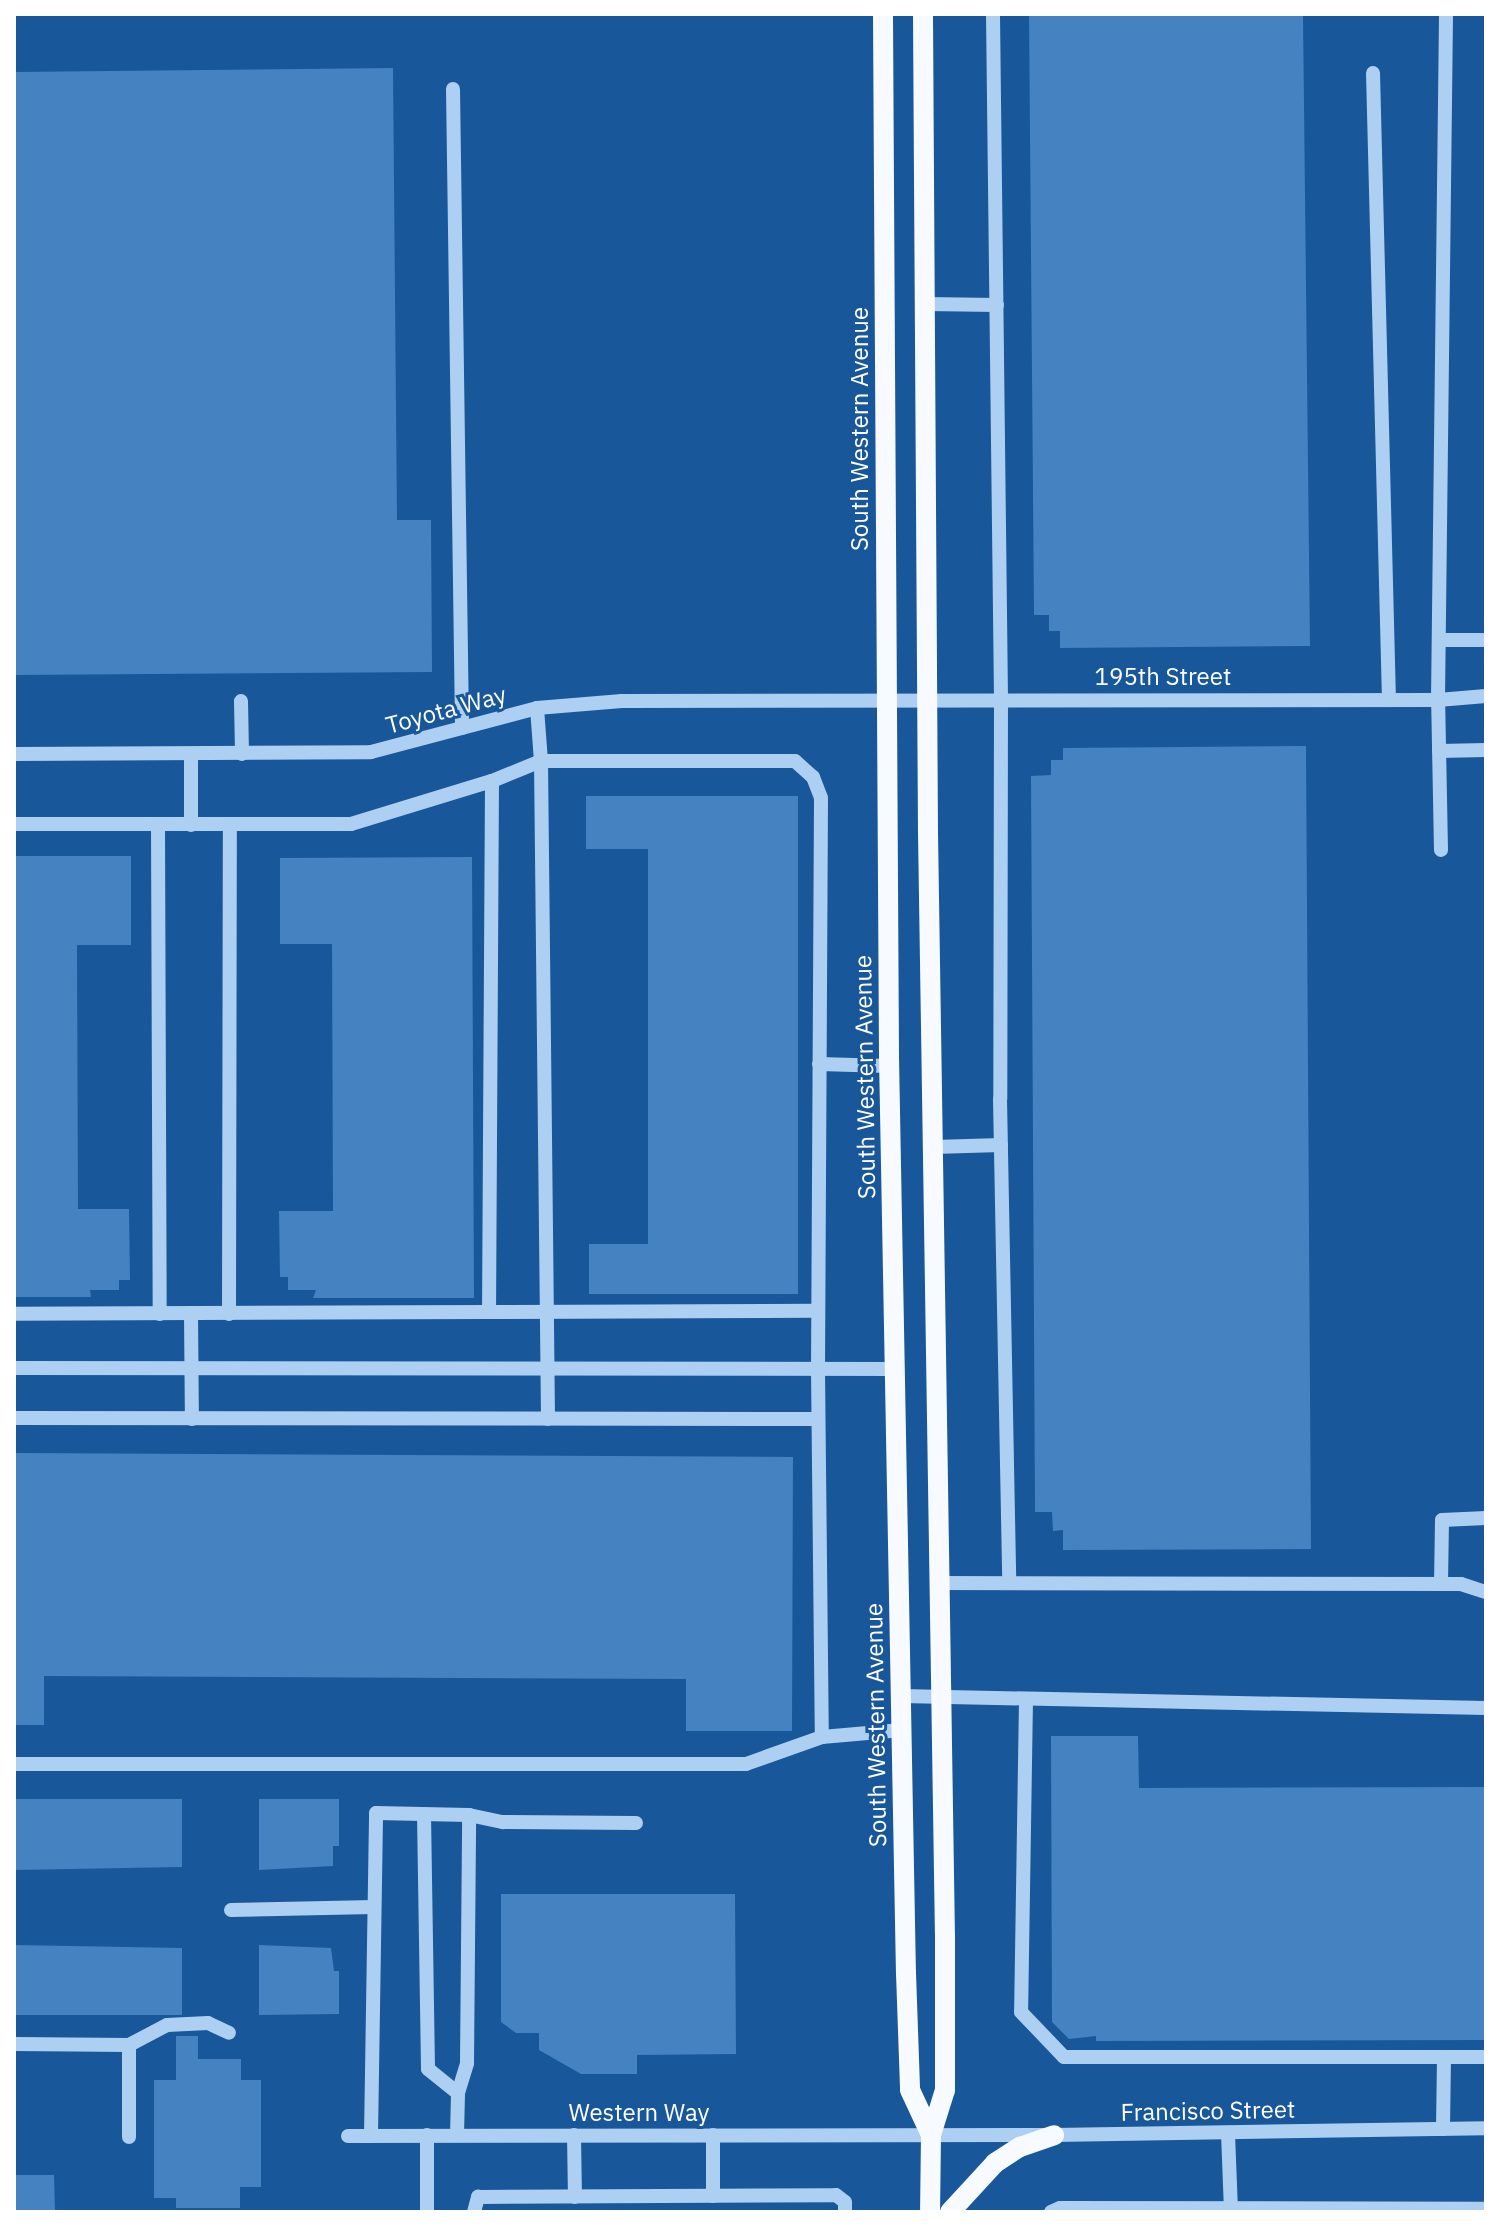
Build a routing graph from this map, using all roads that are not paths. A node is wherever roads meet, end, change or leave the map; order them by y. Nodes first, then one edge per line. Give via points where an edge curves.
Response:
1 (883, 14) edge
2 (923, 14) edge
3 (993, 14) edge
4 (1446, 14) edge
5 (1373, 73) dead end
6 (453, 89) dead end
7 (925, 304) junction
8 (997, 305) junction
9 (1439, 640) junction
10 (1486, 640) edge
11 (1486, 696) edge
12 (888, 699) junction
13 (928, 699) junction
14 (1001, 699) junction
15 (1389, 700) junction
16 (1438, 700) junction
17 (241, 701) dead end
18 (537, 708) junction
19 (462, 728) junction
20 (1486, 750) edge
21 (1439, 751) junction
22 (14, 754) edge
23 (242, 754) junction
24 (191, 755) junction
25 (541, 761) junction
26 (492, 781) junction
27 (14, 824) edge
28 (158, 825) junction
29 (191, 825) junction
30 (230, 825) junction
31 (1441, 850) dead end
32 (819, 1064) junction
33 (889, 1066) junction
34 (1001, 1145) junction
35 (934, 1147) junction
36 (818, 1311) junction
37 (489, 1312) junction
38 (548, 1312) junction
39 (14, 1314) edge
40 (160, 1314) junction
41 (191, 1314) junction
42 (229, 1314) junction
43 (14, 1368) edge
44 (192, 1368) junction
45 (548, 1369) junction
46 (896, 1369) junction
47 (818, 1370) junction
48 (14, 1418) edge
49 (192, 1419) junction
50 (548, 1419) junction
51 (818, 1419) junction
52 (1486, 1518) edge
53 (940, 1583) junction
54 (1009, 1583) junction
55 (1441, 1584) junction
56 (1486, 1592) edge
57 (901, 1696) junction
58 (942, 1697) junction
59 (1026, 1700) junction
60 (1486, 1708) edge
61 (902, 1730) junction
62 (822, 1737) junction
63 (14, 1764) edge
64 (424, 1814) junction
65 (469, 1815) junction
66 (636, 1823) dead end
67 (374, 1907) junction
68 (231, 1910) dead end
69 (229, 2033) dead end
70 (14, 2044) edge
71 (129, 2045) junction
72 (1444, 2057) junction
73 (1486, 2057) edge
74 (458, 2093) junction
75 (1486, 2128) edge
76 (1443, 2129) junction
77 (1228, 2133) junction
78 (427, 2135) junction
79 (457, 2135) junction
80 (574, 2135) junction
81 (713, 2135) junction
82 (931, 2135) junction
83 (1054, 2135) junction
84 (348, 2136) dead end
85 (371, 2136) junction
86 (129, 2137) dead end
87 (713, 2196) junction
88 (575, 2197) junction
89 (1486, 2209) edge
90 (1231, 2210) edge
91 (427, 2212) edge
92 (474, 2212) edge
93 (845, 2212) edge
94 (930, 2212) edge
95 (950, 2212) edge
96 (1051, 2212) edge

1 - 12 main road, South Western Avenue
2 - 7 main road, South Western Avenue
3 - 8 street
4 - 9 street
5 - 15 street
6 - 19 street
7 - 8 street
7 - 13 main road, South Western Avenue
8 - 14 street
9 - 10 street
9 - 16 street
11 - 16 street, 195th Street
12 - 13 street, 195th Street
12 - 18 street, Toyota Way via 622,701
12 - 33 main road, South Western Avenue
13 - 14 street, 195th Street
13 - 35 main road, South Western Avenue
14 - 15 street, 195th Street
14 - 34 street
15 - 16 street, 195th Street
16 - 21 street
17 - 23 street
18 - 19 street, Toyota Way
18 - 25 street
19 - 23 street, Toyota Way via 371,752
20 - 21 street
21 - 31 street
22 - 24 street, Toyota Way
23 - 24 street, Toyota Way
24 - 29 street
25 - 26 street
25 - 32 street via 795,761 813,777 821,798
25 - 38 street
26 - 30 street via 351,824
26 - 37 street
27 - 28 street
28 - 29 street
28 - 40 street
29 - 30 street
30 - 42 street
32 - 33 street
32 - 36 street
33 - 46 main road, South Western Avenue
34 - 35 street
34 - 54 street
35 - 53 main road, South Western Avenue
36 - 38 street
36 - 47 street
37 - 38 street
37 - 42 street
38 - 45 street
39 - 40 street
40 - 41 street
41 - 42 street
41 - 44 street
43 - 44 street
44 - 45 street
44 - 49 street
45 - 47 street
45 - 50 street
46 - 47 street
46 - 57 main road, South Western Avenue
47 - 51 street
48 - 49 street
49 - 50 street
50 - 51 street
51 - 62 street
52 - 55 street via 1442,1520
53 - 54 street
53 - 58 main road, South Western Avenue
54 - 55 street
55 - 56 street
57 - 58 street
57 - 61 main road, South Western Avenue
58 - 59 street
58 - 82 main road, South Western Avenue via 945,2090
59 - 60 street
59 - 72 street via 1021,2012 1064,2057
61 - 62 street
61 - 82 main road, South Western Avenue via 910,2090
62 - 63 street via 746,1764
64 - 65 street
64 - 67 street via 376,1813
64 - 74 street via 428,2069
65 - 66 street via 503,1822
65 - 74 street via 467,2063
67 - 68 street
67 - 85 street
69 - 71 street via 208,2023 167,2025
70 - 71 street
71 - 86 street
72 - 73 street
72 - 76 street
74 - 79 street
75 - 76 street, Francisco Street
76 - 77 street, Francisco Street
77 - 83 street, Francisco Street
77 - 90 street
78 - 79 street, Western Way
78 - 85 street, Western Way
78 - 91 street
79 - 80 street, Western Way
80 - 81 street, Western Way
80 - 88 street
81 - 82 street, Western Way
81 - 87 street
82 - 83 street, Francisco Street
82 - 94 main road, South Western Avenue
83 - 95 main road via 995,2163
84 - 85 street, Western Way
87 - 88 street
87 - 93 street via 836,2195 845,2202
88 - 92 street via 478,2197
89 - 90 street
90 - 96 street

